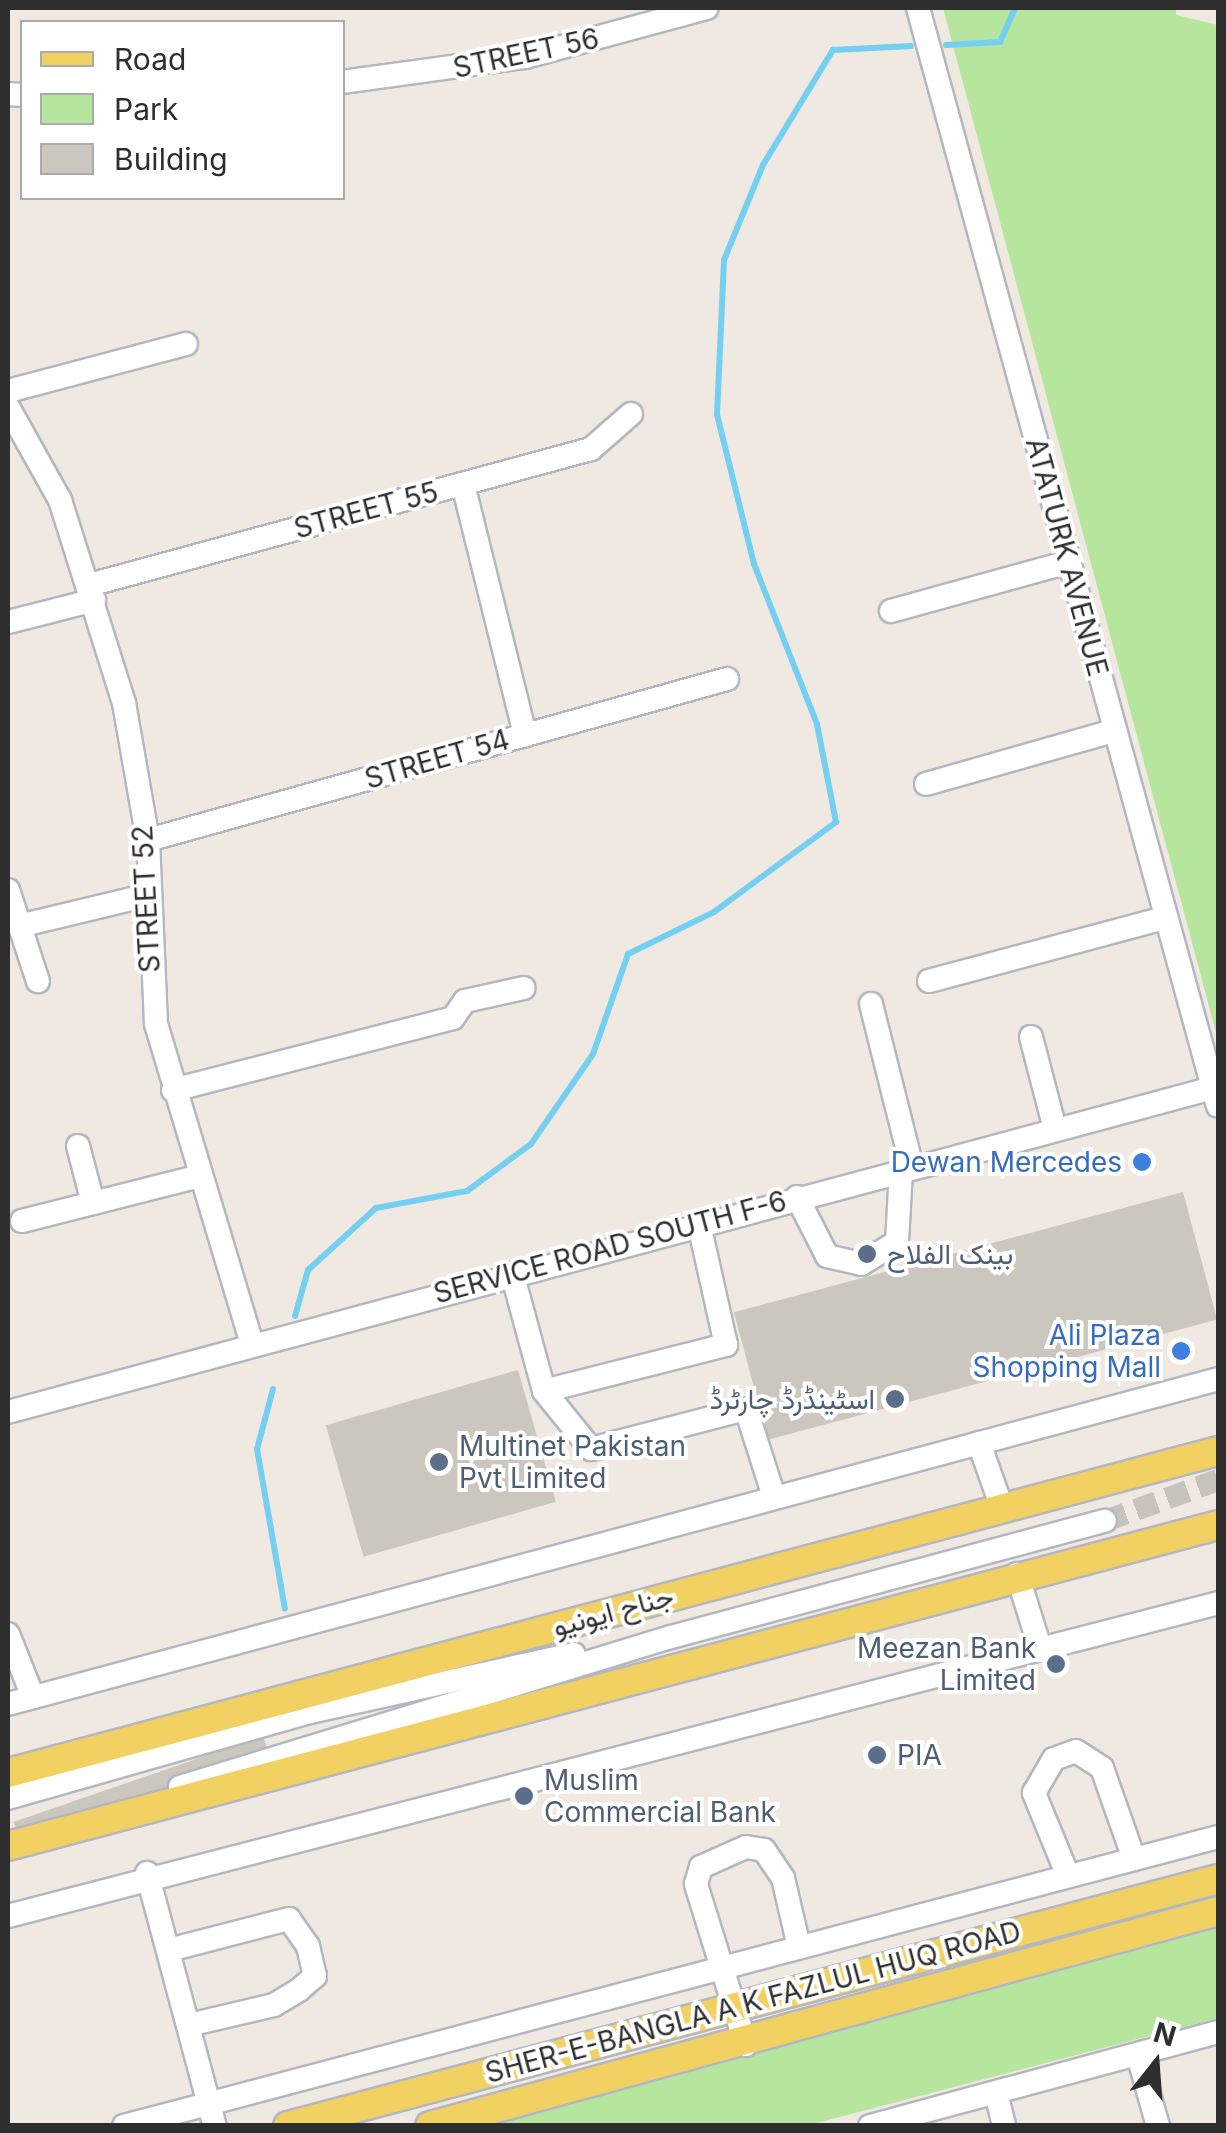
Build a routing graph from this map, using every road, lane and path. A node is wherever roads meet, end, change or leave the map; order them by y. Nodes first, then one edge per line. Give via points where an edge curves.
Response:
1 (707, 8) edge
2 (918, 8) edge
3 (345, 82) edge
4 (186, 344) dead end
5 (8, 391) edge
6 (8, 407) edge
7 (630, 414) dead end
8 (463, 484) junction
9 (1069, 562) junction
10 (91, 592) junction
11 (891, 611) dead end
12 (8, 622) edge
13 (727, 678) dead end
14 (1112, 730) junction
15 (525, 735) junction
16 (926, 784) dead end
17 (148, 840) junction
18 (8, 890) edge
19 (144, 896) junction
20 (1164, 918) junction
21 (20, 926) junction
22 (930, 980) dead end
23 (38, 981) dead end
24 (524, 988) dead end
25 (871, 1004) dead end
26 (1031, 1036) dead end
27 (173, 1090) junction
28 (1216, 1097) edge
29 (1055, 1128) junction
30 (78, 1146) dead end
31 (906, 1168) junction
32 (200, 1176) junction
33 (798, 1197) junction
34 (93, 1202) junction
35 (22, 1220) dead end
36 (699, 1224) junction
37 (512, 1273) junction
38 (252, 1343) junction
39 (1218, 1379) edge
40 (544, 1391) junction
41 (8, 1412) edge
42 (980, 1443) junction
43 (1218, 1452) edge
44 (774, 1497) junction
45 (1002, 1508) junction
46 (1105, 1521) tunnel mouth
47 (1218, 1525) edge
48 (1017, 1574) junction
49 (1218, 1603) edge
50 (8, 1634) edge
51 (671, 1637) junction
52 (1040, 1648) junction
53 (33, 1697) junction
54 (8, 1704) edge
55 (8, 1773) edge
56 (8, 1798) edge
57 (8, 1832) edge
58 (1218, 1837) edge
59 (8, 1846) edge
60 (1134, 1859) junction
61 (147, 1873) junction
62 (1068, 1876) junction
63 (1218, 1879) edge
64 (1218, 1911) edge
65 (8, 1916) edge
66 (799, 1947) junction
67 (169, 1950) junction
68 (724, 1967) junction
69 (735, 2004) junction
70 (189, 2026) junction
71 (1218, 2032) edge
72 (746, 2045) junction
73 (1138, 2055) junction
74 (996, 2093) junction
75 (212, 2114) edge
76 (124, 2126) edge
77 (288, 2126) edge
78 (430, 2126) edge
79 (870, 2126) edge
80 (1004, 2126) edge
81 (1158, 2126) edge

1 - 3 street, STREET 56 via 525,56
2 - 9 street, ATATURK AVENUE
4 - 5 street
6 - 10 street, STREET 52 via 38,449
7 - 8 street, STREET 55 via 592,449
8 - 10 street, STREET 55
8 - 15 street
9 - 11 street
9 - 14 street, ATATURK AVENUE
10 - 12 street, STREET 55
10 - 17 street, STREET 52
13 - 15 street, STREET 54
14 - 16 street
14 - 20 street, ATATURK AVENUE
15 - 17 street, STREET 54
17 - 19 street, STREET 52
18 - 21 street
19 - 21 street
19 - 27 street, STREET 52 via 156,1024
20 - 22 street
20 - 28 street, ATATURK AVENUE
21 - 23 street
24 - 27 street via 466,1001 453,1018
25 - 31 street
26 - 29 street
27 - 32 street, STREET 52
28 - 29 street, SERVICE ROAD SOUTH F-6
29 - 31 street, SERVICE ROAD SOUTH F-6
30 - 34 street
31 - 33 street, SERVICE ROAD SOUTH F-6
31 - 33 street via 897,1242 861,1264 827,1256
32 - 34 street
32 - 38 street, STREET 52
33 - 36 street, SERVICE ROAD SOUTH F-6
34 - 35 street
36 - 37 street, SERVICE ROAD SOUTH F-6
36 - 40 street via 726,1345
37 - 38 street, SERVICE ROAD SOUTH F-6
37 - 40 street
38 - 41 street, SERVICE ROAD SOUTH F-6
39 - 42 street
40 - 44 street via 591,1449 746,1409
42 - 44 street
42 - 45 street
43 - 45 main road, جناح ایونیو
44 - 53 street
45 - 55 main road, جناح ایونیو
46 - 51 street
47 - 48 main road
48 - 52 street
48 - 59 main road
49 - 52 street
50 - 53 street
51 - 56 street via 310,1712
51 - 57 street
52 - 61 street
53 - 54 street
58 - 60 street
60 - 62 street
60 - 62 street via 1102,1768 1076,1752 1054,1758 1034,1793
61 - 65 street
61 - 67 street
62 - 66 street
63 - 69 main road, SHER-E-BANGLA A K FAZLUL HUQ ROAD
64 - 72 main road, SHER-E-BANGLA A K FAZLUL HUQ ROAD
66 - 68 street
66 - 68 street via 783,1878 764,1850 746,1847 701,1867 696,1884
67 - 70 street
67 - 70 street via 289,1919 308,1946 315,1976 299,1990 274,2006
68 - 69 street
68 - 75 street
69 - 72 street
69 - 77 main road, SHER-E-BANGLA A K FAZLUL HUQ ROAD
70 - 75 street
71 - 73 street
72 - 78 main road, SHER-E-BANGLA A K FAZLUL HUQ ROAD
73 - 74 street
73 - 81 street
74 - 79 street
74 - 80 street
75 - 76 street

